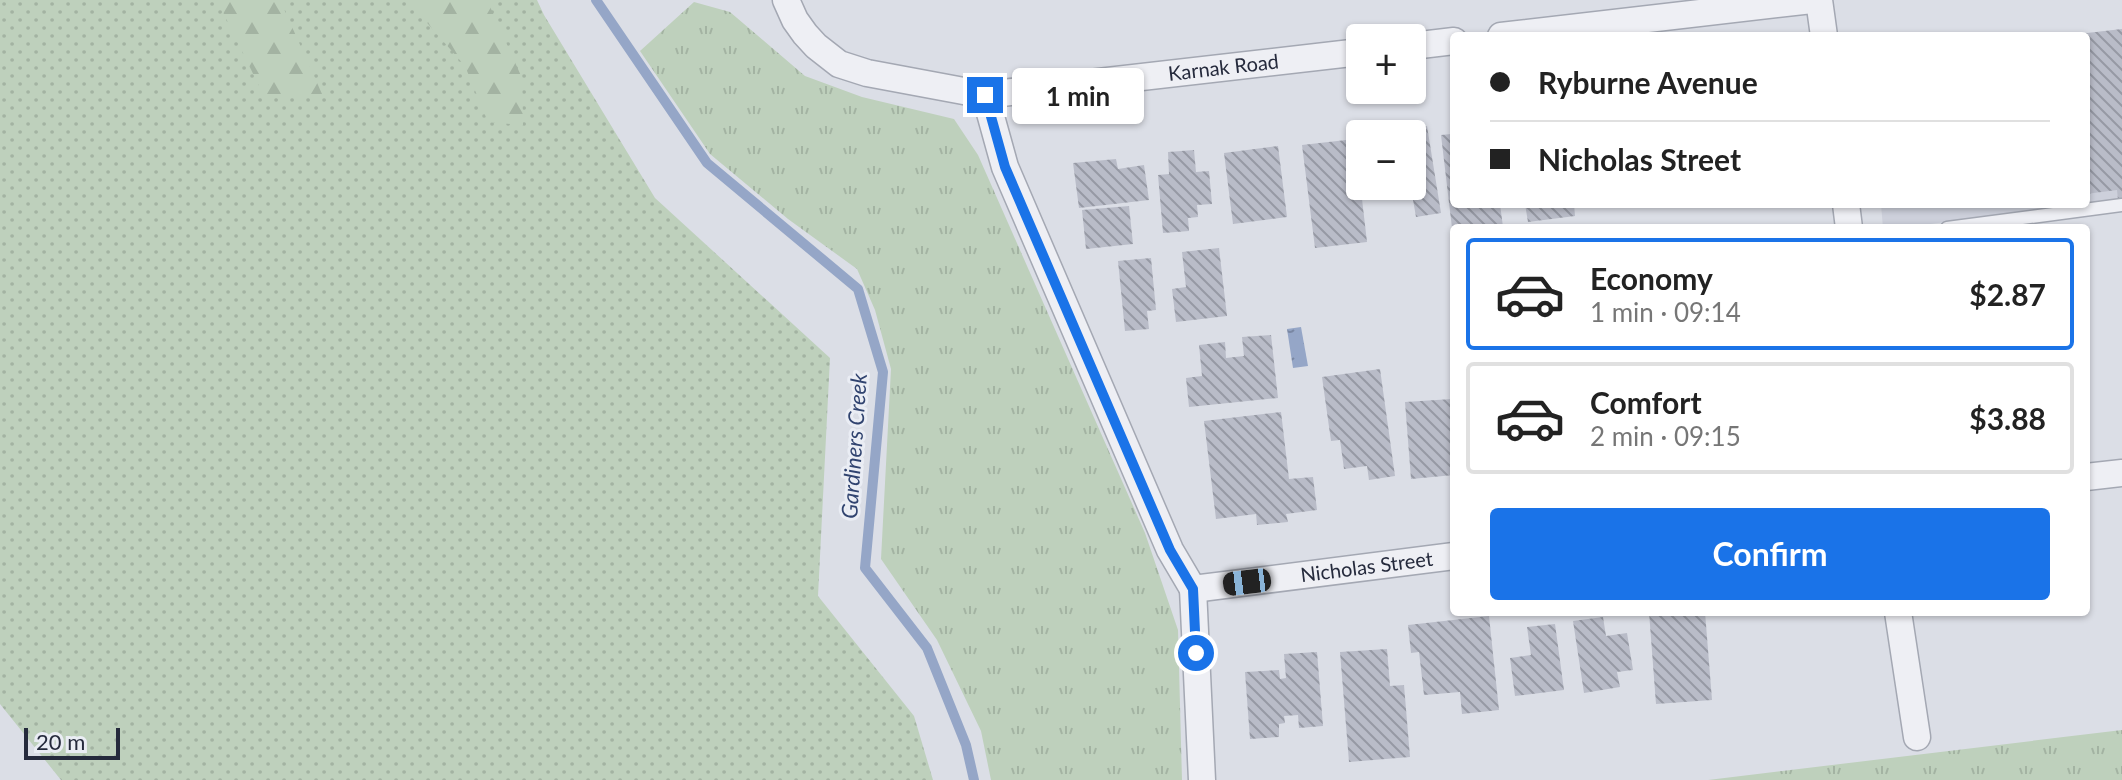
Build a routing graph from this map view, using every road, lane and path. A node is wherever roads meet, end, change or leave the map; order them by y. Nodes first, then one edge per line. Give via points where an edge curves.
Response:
1 (786, 0) edge
2 (1812, 0) edge
3 (1819, 0) edge
4 (1536, 32) edge
5 (1823, 32) edge
6 (1450, 41) edge
7 (1426, 44) edge
8 (1346, 54) edge
9 (985, 95) junction
10 (2122, 205) edge
11 (1977, 224) edge
12 (2122, 473) edge
13 (2090, 477) edge
14 (1450, 557) edge
15 (1193, 589) junction
16 (1899, 616) edge
17 (1917, 737) dead end
18 (1202, 780) edge

1 - 9 street, Karnak Road via 805,34 839,64
2 - 4 street
3 - 5 street
6 - 7 street
8 - 9 street, Karnak Road
9 - 15 street via 1005,167 1170,550
10 - 11 lane
12 - 13 street
14 - 15 street, Nicholas Street
15 - 18 street
16 - 17 street

